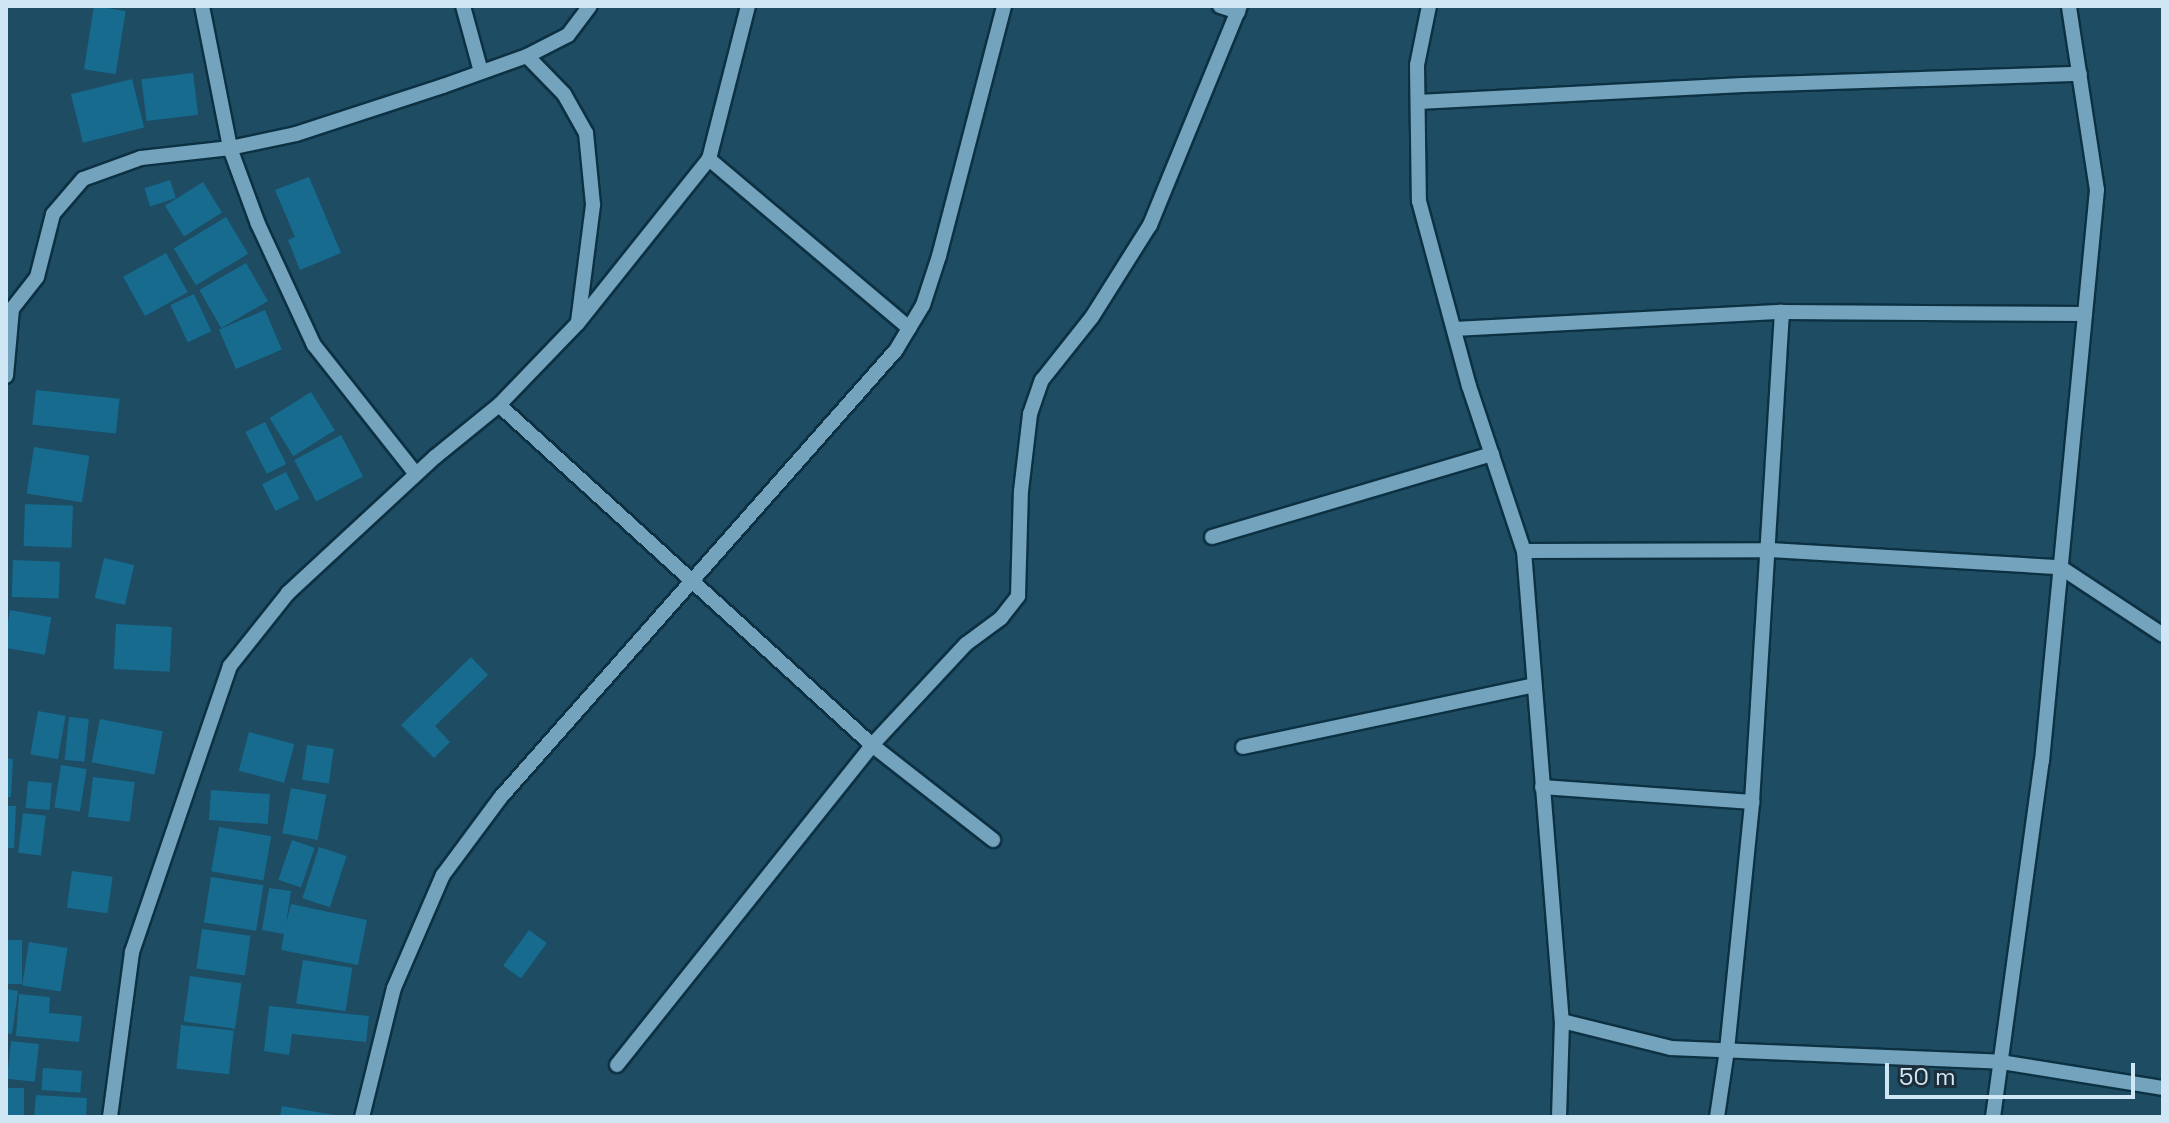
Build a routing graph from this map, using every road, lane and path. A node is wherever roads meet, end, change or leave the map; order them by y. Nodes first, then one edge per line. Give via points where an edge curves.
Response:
1 (202, 6) edge
2 (463, 6) edge
3 (590, 6) edge
4 (748, 6) edge
5 (1004, 6) edge
6 (1220, 6) edge
7 (1429, 6) edge
8 (2069, 6) edge
9 (1239, 9) edge
10 (527, 56) junction
11 (481, 72) junction
12 (2080, 74) junction
13 (1418, 102) junction
14 (230, 148) junction
15 (709, 159) junction
16 (9, 310) edge
17 (1782, 312) junction
18 (2085, 314) junction
19 (578, 323) junction
20 (909, 328) junction
21 (1454, 329) junction
22 (6, 376) edge
23 (499, 405) junction
24 (1492, 454) junction
25 (416, 474) junction
26 (1212, 537) dead end
27 (1770, 550) junction
28 (1524, 551) junction
29 (2060, 567) junction
30 (692, 580) junction
31 (2163, 635) edge
32 (1534, 685) junction
33 (872, 745) junction
34 (1243, 747) dead end
35 (1542, 787) junction
36 (1752, 802) junction
37 (993, 840) dead end
38 (1562, 1021) junction
39 (1727, 1050) junction
40 (2001, 1062) junction
41 (617, 1065) dead end
42 (2163, 1088) edge
43 (110, 1117) edge
44 (362, 1117) edge
45 (1559, 1117) edge
46 (1717, 1117) edge
47 (1993, 1117) edge

1 - 14 street
2 - 11 street
3 - 10 street via 568,35
4 - 15 street
5 - 20 street via 939,256 923,305
6 - 9 street
7 - 13 street via 1417,65
8 - 12 street
9 - 33 street via 1150,225 1092,317 1042,380 1030,414 1021,491 1018,596
10 - 11 street
10 - 19 street via 564,94 586,133 593,205
11 - 14 street via 296,134
12 - 13 street
12 - 18 street via 2097,190
13 - 21 street via 1419,201
14 - 16 street via 141,158 83,179 53,214 37,277
14 - 25 street via 258,224 314,345
15 - 19 street
15 - 20 street
16 - 22 street
17 - 18 street
17 - 21 street
17 - 27 street
18 - 29 street
19 - 23 street
20 - 30 street via 896,350
21 - 24 street
23 - 25 street
23 - 30 street
24 - 26 street
24 - 28 street
25 - 43 street via 288,593 230,666 132,952
27 - 28 street
27 - 29 street
27 - 36 street
28 - 32 street
29 - 31 street
29 - 40 street via 2042,761
30 - 33 street
30 - 44 street via 501,797 443,875 394,988
32 - 34 street
32 - 35 street
33 - 37 street
33 - 41 street
35 - 36 street
35 - 38 street
36 - 39 street
38 - 39 street via 1671,1048
38 - 45 street
39 - 40 street
39 - 46 street
40 - 42 street
40 - 47 street

